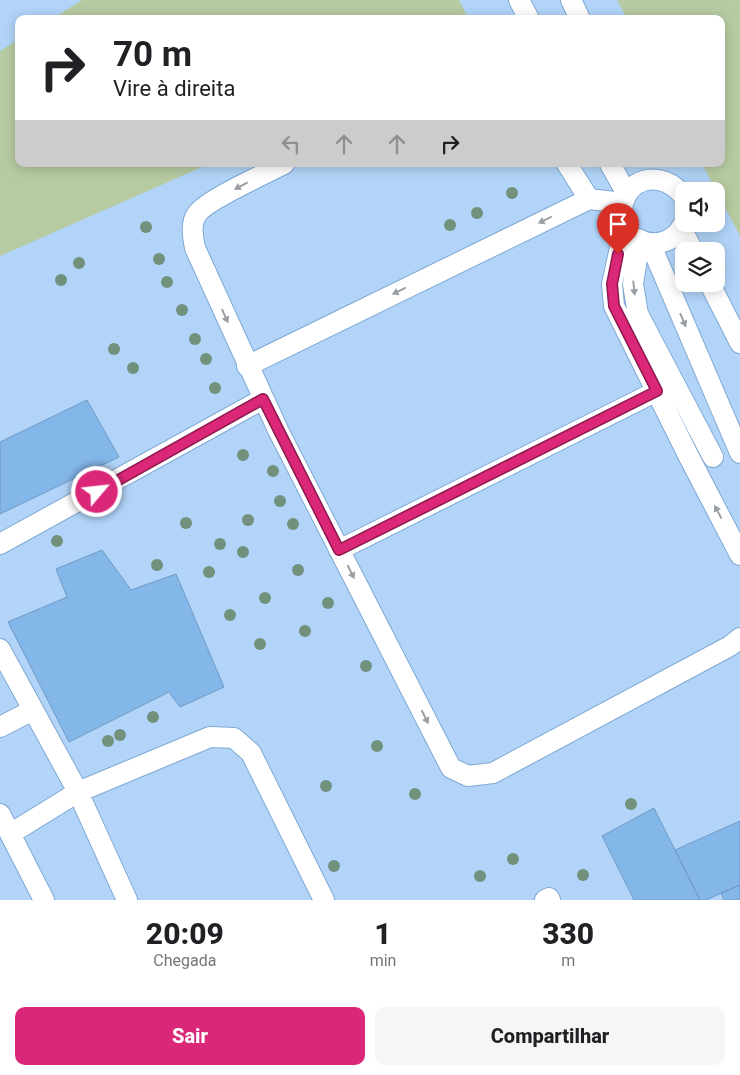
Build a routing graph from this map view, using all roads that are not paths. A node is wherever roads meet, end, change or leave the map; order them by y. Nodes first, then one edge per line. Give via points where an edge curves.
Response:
1 (519, 0) edge
2 (571, 0) edge
3 (527, 15) edge
4 (578, 15) edge
5 (278, 167) edge
6 (569, 167) edge
7 (611, 167) edge
8 (654, 171) edge
9 (675, 187) edge
10 (589, 199) junction
11 (625, 199) junction
12 (625, 225) junction
13 (677, 232) edge
14 (645, 242) junction
15 (714, 292) edge
16 (740, 343) edge
17 (247, 366) junction
18 (657, 391) junction
19 (263, 399) junction
20 (740, 454) edge
21 (688, 456) junction
22 (713, 457) junction
23 (0, 544) edge
24 (339, 550) junction
25 (740, 556) edge
26 (740, 638) edge
27 (0, 649) edge
28 (33, 710) junction
29 (0, 727) edge
30 (78, 792) junction
31 (0, 814) edge
32 (10, 834) junction
33 (44, 900) edge
34 (127, 900) edge
35 (324, 900) edge

1 - 3 lane
2 - 4 lane
5 -> 17 lane via 212,201 196,214 192,228 195,248
6 - 10 lane
7 - 11 lane
8 - 9 lane
8 - 11 lane
10 - 11 lane
10 -> 17 lane
11 - 12 lane via 622,214
12 - 14 lane via 631,234
12 - 18 lane via 612,284 614,306
13 - 14 lane via 668,240
14 -> 20 lane
14 -> 22 lane via 633,284 638,314
15 - 16 lane
17 - 19 lane
18 - 21 lane
18 - 24 lane
19 - 23 lane
19 - 24 lane
20 - 22 lane
21 - 22 lane
25 -> 21 lane
24 -> 26 lane via 451,768 468,776 493,773
27 - 28 lane
28 - 29 lane
28 - 30 lane
30 - 32 lane
30 - 34 lane
30 - 35 lane via 210,737 234,738 252,753
31 - 32 lane
32 - 33 lane

